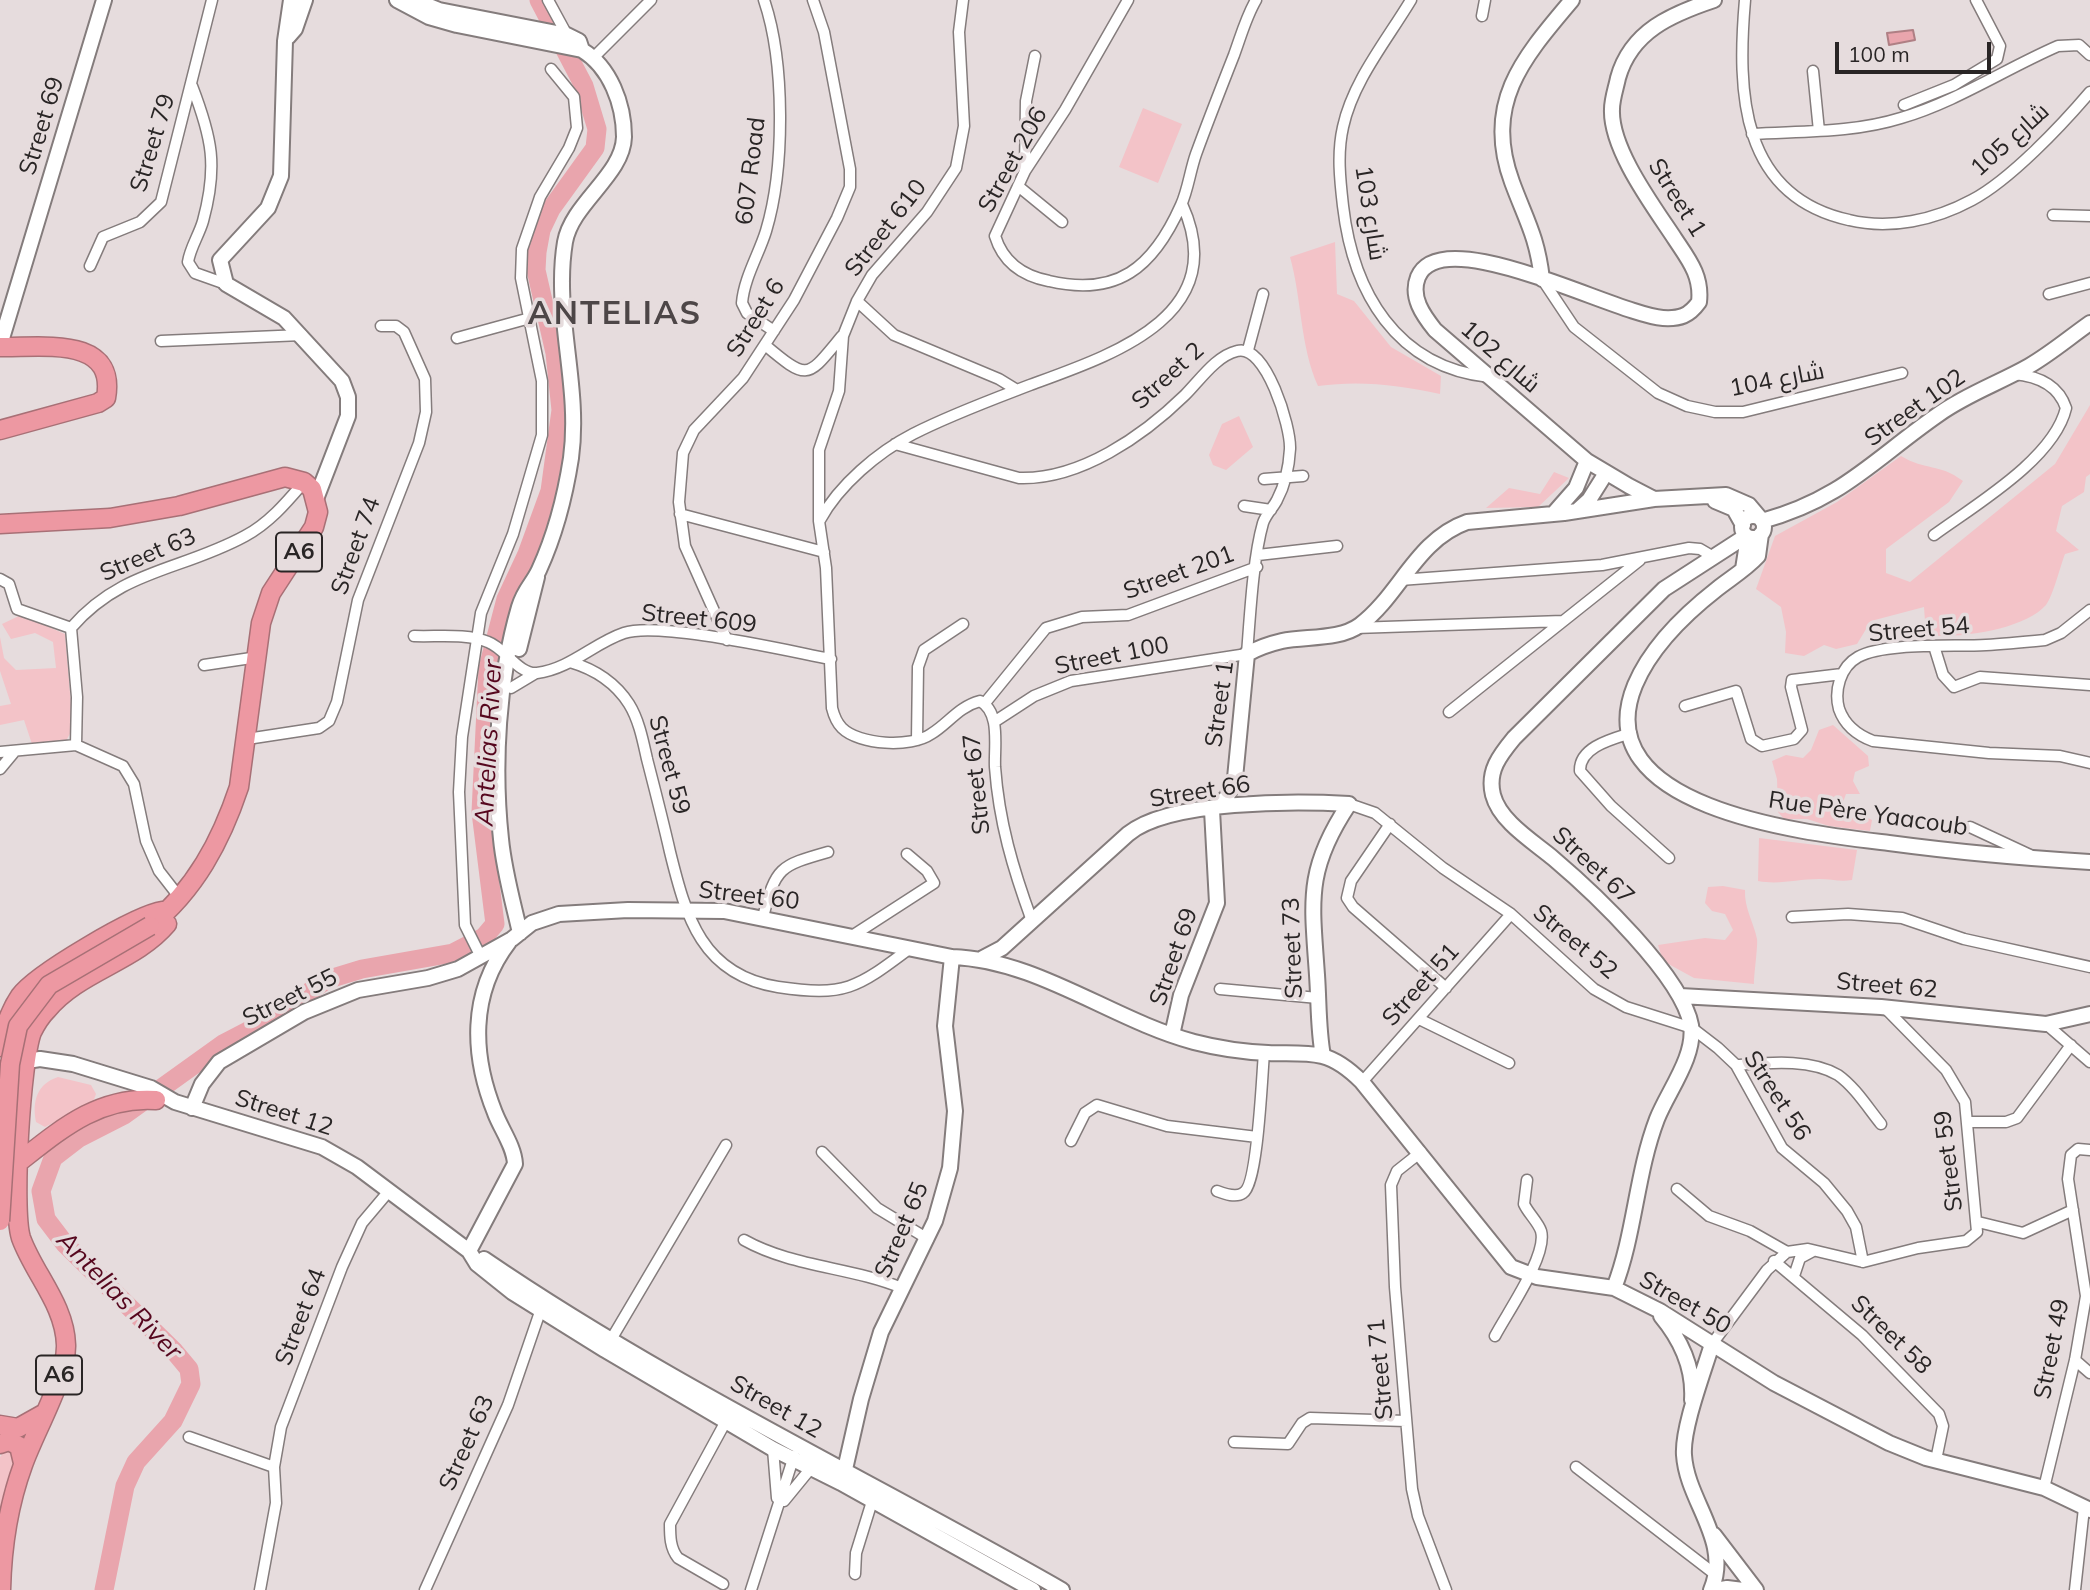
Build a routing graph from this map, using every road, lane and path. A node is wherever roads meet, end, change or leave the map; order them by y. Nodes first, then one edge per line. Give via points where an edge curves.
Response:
1 (104, 0) edge
2 (212, 0) edge
3 (291, 0) edge
4 (305, 0) edge
5 (397, 0) edge
6 (414, 0) edge
7 (548, 0) edge
8 (651, 0) edge
9 (764, 0) edge
10 (813, 0) edge
11 (963, 0) edge
12 (1128, 0) edge
13 (1256, 0) edge
14 (1411, 0) edge
15 (1485, 0) edge
16 (1572, 0) edge
17 (1714, 0) edge
18 (1745, 0) edge
19 (1976, 0) edge
20 (1482, 16) dead end
21 (285, 41) junction
22 (575, 45) junction
23 (2090, 55) edge
24 (1035, 56) dead end
25 (551, 69) dead end
26 (1813, 71) dead end
27 (192, 86) junction
28 (2090, 92) edge
29 (1904, 105) dead end
30 (1819, 131) junction
31 (1752, 134) junction
32 (1025, 171) junction
33 (1018, 186) junction
34 (1182, 204) junction
35 (2053, 215) dead end
36 (2090, 216) edge
37 (1062, 222) dead end
38 (90, 266) dead end
39 (1542, 279) junction
40 (2090, 283) edge
41 (226, 284) junction
42 (1262, 294) dead end
43 (2049, 294) dead end
44 (857, 301) junction
45 (530, 318) junction
46 (2090, 323) edge
47 (381, 326) dead end
48 (774, 331) junction
49 (302, 335) junction
50 (843, 336) junction
51 (457, 338) dead end
52 (161, 341) dead end
53 (765, 345) junction
54 (0, 346) edge
55 (1248, 350) junction
56 (1902, 373) dead end
57 (2013, 374) junction
58 (1489, 377) junction
59 (1017, 390) junction
60 (0, 430) edge
61 (895, 444) junction
62 (1587, 461) junction
63 (1606, 473) junction
64 (1303, 476) dead end
65 (1286, 478) junction
66 (1264, 479) dead end
67 (304, 482) junction
68 (316, 499) junction
69 (1654, 499) junction
70 (1244, 506) dead end
71 (1270, 510) junction
72 (1578, 510) junction
73 (1554, 513) junction
74 (680, 514) junction
75 (819, 522) junction
76 (0, 524) edge
77 (1752, 529) junction
78 (1934, 535) dead end
79 (1336, 546) dead end
80 (824, 552) junction
81 (1258, 555) junction
82 (1713, 555) junction
83 (1644, 558) junction
84 (1257, 567) junction
85 (0, 579) edge
86 (1399, 580) junction
87 (2090, 610) edge
88 (1564, 621) junction
89 (963, 624) dead end
90 (71, 628) junction
91 (1354, 628) junction
92 (414, 636) dead end
93 (476, 639) junction
94 (727, 640) junction
95 (1934, 646) junction
96 (1247, 654) junction
97 (508, 656) junction
98 (258, 657) junction
99 (831, 659) junction
100 (570, 662) junction
101 (204, 664) dead end
102 (536, 673) junction
103 (1842, 674) junction
104 (2090, 685) edge
105 (511, 688) junction
106 (985, 704) junction
107 (1685, 706) dead end
108 (1449, 712) dead end
109 (994, 722) junction
110 (1630, 733) junction
111 (247, 739) junction
112 (917, 740) junction
113 (76, 745) junction
114 (15, 751) junction
115 (0, 752) edge
116 (2090, 763) edge
117 (0, 769) edge
118 (1349, 804) junction
119 (1212, 810) junction
120 (1390, 824) junction
121 (1970, 827) dead end
122 (828, 852) dead end
123 (907, 854) dead end
124 (1669, 858) dead end
125 (2038, 859) junction
126 (2090, 862) edge
127 (175, 904) junction
128 (685, 910) junction
129 (1511, 914) junction
130 (763, 917) junction
131 (1792, 918) dead end
132 (1032, 921) junction
133 (520, 933) junction
134 (852, 936) junction
135 (909, 949) junction
136 (476, 956) junction
137 (952, 957) junction
138 (983, 958) junction
139 (2090, 967) edge
140 (488, 981) junction
141 (1446, 988) junction
142 (1220, 989) dead end
143 (1680, 996) junction
144 (1318, 998) junction
145 (1884, 1007) junction
146 (2090, 1014) edge
147 (1419, 1019) junction
148 (2046, 1024) junction
149 (1692, 1028) junction
150 (1318, 1031) junction
151 (1172, 1035) junction
152 (2071, 1045) junction
153 (0, 1047) edge
154 (1264, 1053) junction
155 (0, 1054) edge
156 (1304, 1054) junction
157 (1323, 1056) junction
158 (27, 1061) junction
159 (2090, 1062) edge
160 (1510, 1063) dead end
161 (1736, 1065) junction
162 (1362, 1082) junction
163 (155, 1097) junction
164 (192, 1108) junction
165 (1969, 1122) junction
166 (1881, 1124) dead end
167 (1257, 1137) junction
168 (1072, 1141) dead end
169 (726, 1145) dead end
170 (2090, 1150) edge
171 (821, 1152) dead end
172 (1421, 1152) junction
173 (19, 1163) junction
174 (1527, 1180) dead end
175 (1677, 1189) dead end
176 (389, 1191) junction
177 (1217, 1191) dead end
178 (2073, 1210) junction
179 (0, 1221) edge
180 (1978, 1222) junction
181 (928, 1239) junction
182 (744, 1240) dead end
183 (1815, 1250) junction
184 (1787, 1252) junction
185 (471, 1253) junction
186 (1774, 1261) junction
187 (1863, 1262) junction
188 (1528, 1275) junction
189 (1794, 1276) junction
190 (902, 1288) junction
191 (1614, 1288) junction
192 (2088, 1297) edge
193 (542, 1304) junction
194 (1647, 1304) junction
195 (1495, 1336) dead end
196 (608, 1344) junction
197 (1712, 1344) junction
198 (2075, 1360) junction
199 (2090, 1373) edge
200 (43, 1415) junction
201 (726, 1421) junction
202 (1406, 1421) junction
203 (1689, 1423) junction
204 (0, 1425) edge
205 (189, 1437) dead end
206 (1234, 1442) dead end
207 (0, 1444) edge
208 (773, 1449) junction
209 (795, 1452) junction
210 (1936, 1460) junction
211 (23, 1464) junction
212 (1576, 1466) dead end
213 (274, 1468) junction
214 (811, 1468) junction
215 (843, 1477) junction
216 (2044, 1488) junction
217 (874, 1494) junction
218 (777, 1509) junction
219 (2087, 1509) edge
220 (1709, 1528) junction
221 (855, 1574) dead end
222 (723, 1584) dead end
223 (1025, 1585) edge
224 (1714, 1585) edge
225 (1, 1590) edge
226 (260, 1590) edge
227 (425, 1590) edge
228 (751, 1590) edge
229 (1062, 1590) edge
230 (1446, 1590) edge
231 (1743, 1590) edge
232 (1756, 1590) edge
233 (2075, 1590) edge

1 - 54 street, Street 69
2 - 27 street, Street 79
3 - 21 street
4 - 21 street via 295,29
5 - 22 street via 435,19 545,43
6 - 22 street via 439,10 538,29
7 - 22 street
8 - 22 street
9 - 48 street, 607 Road via 775,38 779,118 767,229 742,303 747,313
10 - 48 street, Street 6 via 827,46 850,187 818,257
11 - 44 street, Street 610 via 959,32 964,126 956,168
12 - 32 street, Street 206
13 - 34 street via 1211,110
14 - 58 street, شارع 103 via 1358,88 1343,125 1339,163 1349,244 1374,308 1390,327 1424,355 1456,372
15 - 20 street
16 - 39 street via 1523,62 1511,84 1500,125 1504,157 1534,233
17 - 39 street, Street 1 via 1676,13 1647,32 1620,72 1611,111 1630,167 1697,273 1699,302 1692,313 1661,318
18 - 31 street, شارع 105 via 1741,77
19 - 29 street via 2000,46 1997,59 1954,85
21 - 41 street via 281,176 268,208 220,260
22 - 97 street via 617,97 624,137 618,158 574,218 566,238 562,285 575,393 571,458 556,529
23 - 30 street via 2079,45 2058,46 1928,109 1863,128
24 - 32 street via 1026,101
25 - 45 street via 574,97 577,128 522,249 521,278
26 - 30 street
27 - 38 street, Street 79 via 161,202 141,222 103,237
27 - 41 street via 211,139 214,163 208,201 188,262 195,273
28 - 31 street, شارع 105 via 2008,174 1974,200 1923,219 1892,224 1859,223 1802,203 1776,180
30 - 31 street
32 - 33 street, Street 206
33 - 34 street, Street 206 via 995,236 999,248 1008,261 1034,278 1074,287 1097,287 1125,278 1145,261
33 - 37 street
34 - 59 street via 1196,256 1189,281 1170,314 1126,346
35 - 36 street
39 - 56 street, شارع 104 via 1574,327 1674,403 1715,412 1743,412
39 - 58 street, شارع 102 via 1456,257 1440,258 1421,271 1415,293 1423,316
40 - 43 street
41 - 49 street via 271,308
42 - 55 street
44 - 50 street, Street 610
44 - 59 street via 894,335
45 - 51 street
45 - 93 street via 542,382 542,435 513,534 485,598
46 - 57 street, Street 102
47 - 111 street, Street 74 via 396,326 404,332 425,379 426,412 419,443 358,600 337,702 329,721 319,728
48 - 53 street, Street 6
49 - 52 street
49 - 68 street via 342,381 349,408
50 - 53 street via 815,369 803,372 794,370
50 - 75 street, Street 610 via 839,391 819,450
53 - 74 street, Street 6 via 743,379 687,440 679,475
54 - 60 highway via 89,353 105,367 109,382 106,398 98,403
55 - 61 street, Street 2 via 1229,354 1160,418 1070,471 1038,479 1019,478
55 - 65 street via 1267,373 1286,416 1290,433
57 - 77 street, Street 102 via 1966,396 1825,498
57 - 78 street via 2038,378 2054,389 2066,408 2063,422 2040,452
58 - 62 street, شارع 102
59 - 61 street
61 - 75 street via 863,470
62 - 63 street, شارع 102
62 - 73 street via 1576,488
63 - 69 street, شارع 102
63 - 72 street
64 - 65 street
65 - 66 street
65 - 71 street
67 - 68 highway, A6
67 - 76 highway via 285,477 179,506 110,518
67 - 90 street, Street 63 via 257,529 113,589
68 - 98 highway, A6 via 314,527 265,606
69 - 72 street
69 - 77 street, شارع 102 via 1704,498 1729,505
70 - 71 street
71 - 81 street
72 - 73 street
73 - 86 street via 1455,526 1430,544
74 - 80 street
74 - 94 street, Street 6 via 690,562
75 - 80 street
77 - 82 street, Street 102 via 1724,552
77 - 110 street via 1743,569 1695,607 1644,668 1630,701
79 - 81 street
80 - 99 street
81 - 84 street
82 - 83 street via 1696,548
82 - 143 street, Street 67 via 1664,589 1514,738 1500,754 1492,774 1493,796 1506,818 1609,908
83 - 86 street via 1563,569
83 - 88 street
84 - 96 street
84 - 106 street, Street 201 via 1128,615 1082,617 1046,628
85 - 90 street via 9,584 17,609
86 - 91 street
87 - 95 street, Street 54 via 2045,640
88 - 91 street
88 - 108 street
89 - 112 street via 925,650 918,667
90 - 113 street
91 - 96 street, Street 1 via 1283,641
92 - 93 street
93 - 97 street
93 - 136 street via 459,792 465,925
94 - 99 street, Street 609
94 - 100 street, Street 609 via 654,630 625,632
95 - 103 street, Street 54 via 1860,656
95 - 104 street via 1943,675 1954,687 1980,677
96 - 109 street, Street 100 via 1071,681 1034,696
96 - 119 street, Street 1 via 1235,778 1227,797
97 - 102 street
97 - 105 street
97 - 133 street via 499,736 499,805
98 - 101 street
98 - 111 highway, A6
99 - 112 street via 832,708 842,728 863,738
100 - 102 street, Street 609
100 - 128 street, Street 59 via 609,681 636,717
102 - 105 street, Street 609
103 - 107 street via 1792,680 1802,730 1794,739 1762,746 1751,739 1736,691
103 - 116 street via 1837,694 1841,713 1863,737 1898,744 2060,756
105 - 133 street via 506,813
106 - 109 street, Street 67
106 - 112 street, Street 67 via 970,704 952,714 933,734
109 - 132 street, Street 67 via 999,815 1009,859
110 - 124 street via 1588,752 1580,771
110 - 125 street, Rue Père Yaacoub via 1652,772 1693,798 1736,817 1792,831
111 - 127 highway, A6 via 240,787 230,814 202,869
113 - 114 street
113 - 127 street via 123,766 130,774 146,841
114 - 115 street
114 - 117 street
118 - 119 street, Street 66
118 - 120 street, Street 52
118 - 144 street, Street 73 via 1317,865 1311,898
119 - 132 street, Street 66 via 1142,824
119 - 151 street, Street 69 via 1217,903 1181,995
120 - 129 street, Street 52 via 1443,868
120 - 141 street via 1351,881 1347,898
121 - 125 street
122 - 130 street via 789,863 775,878
123 - 134 street via 934,883
125 - 126 street, Rue Père Yaacoub
127 - 153 highway via 37,979 20,995 5,1024
127 - 158 highway, A6 via 167,925 153,937 55,1000 31,1034
127 - 179 highway, A6, bridge via 150,926 49,985 18,1026 10,1064
128 - 130 street, Street 60
128 - 133 street, Street 60 via 575,912 540,919
128 - 135 street via 712,953 739,974 771,986 816,992 854,987
129 - 141 street, Street 51
129 - 149 street, Street 52 via 1594,989 1626,1007
130 - 134 street, Street 60
131 - 139 street via 1848,914 1902,918 1964,939
132 - 138 street, Street 66
133 - 136 street, Street 55
133 - 140 street
134 - 135 street, Street 60
135 - 137 street, Street 60
136 - 140 street
136 - 164 street, Street 55 via 428,978 348,992 304,1012 219,1062 202,1084
137 - 138 street, Street 60
137 - 181 street, Street 65 via 945,1026 955,1128 943,1199
138 - 151 street
140 - 185 street via 477,1022 478,1065 515,1164
141 - 147 street, Street 51
142 - 144 street
143 - 145 street, Street 62
143 - 149 street, Street 67
144 - 150 street, Street 73
145 - 148 street, Street 62
145 - 165 street, Street 59 via 1955,1081
146 - 148 street, Street 62
147 - 160 street
147 - 162 street, Street 51
148 - 152 street
149 - 161 street, Street 56
149 - 191 street via 1688,1053 1650,1142 1628,1253
150 - 156 street
150 - 157 street, Street 73
151 - 154 street
152 - 159 street
152 - 165 street via 2017,1118
154 - 156 street
154 - 167 street
155 - 158 street, Street 12
156 - 157 street
157 - 162 street, Street 50
158 - 163 street, Street 12
158 - 173 highway, A6
161 - 166 street via 1779,1062 1826,1071 1859,1096
161 - 187 street, Street 56 via 1782,1148 1824,1183 1847,1210 1856,1227
162 - 172 street, Street 50
163 - 164 street, Street 12
163 - 173 highway via 107,1105 82,1117
164 - 176 street, Street 12 via 322,1147
165 - 180 street, Street 59
167 - 168 street via 1167,1126 1097,1105 1085,1113
167 - 177 street via 1247,1189 1237,1196
169 - 196 street
170 - 178 street, Street 49 via 2078,1149 2069,1162
171 - 181 street via 877,1208
172 - 188 street, Street 50 via 1503,1260
172 - 202 street, Street 71 via 1397,1171 1390,1191
173 - 200 highway, A6 via 19,1231 57,1308 66,1346
174 - 188 street via 1524,1203 1542,1234
175 - 184 street via 1709,1216 1750,1231
176 - 185 street, Street 12
176 - 213 street, Street 64 via 362,1223 342,1267 281,1427
178 - 180 street via 2023,1233
178 - 192 street, Street 49
180 - 187 street, Street 59 via 1977,1232 1966,1241
181 - 190 street, Street 65
182 - 190 street via 768,1254 855,1272
183 - 184 street, Street 59
183 - 187 street, Street 59
183 - 189 street via 1800,1258
184 - 186 street
185 - 193 street, Street 12 via 484,1270
186 - 189 street, Street 58
186 - 197 street
188 - 191 street, Street 50
188 - 195 street
189 - 210 street, Street 58 via 1862,1335 1939,1414 1943,1426
190 - 215 street, Street 65 via 872,1359
191 - 194 street, Street 50
192 - 198 street, Street 49
193 - 196 street, Street 12
193 - 227 street, Street 63 via 508,1405
194 - 197 street, Street 50
194 - 203 street via 1671,1328 1685,1357 1692,1393
196 - 201 street, Street 12
196 - 209 street, Street 12
197 - 203 street
197 - 210 street, Street 50 via 1774,1383 1889,1443
198 - 199 street
198 - 216 street, Street 49
200 - 204 highway via 18,1428
200 - 211 highway, A6
201 - 208 street, Street 12
201 - 222 street via 670,1524 678,1558
202 - 206 street via 1310,1418 1288,1444
202 - 230 street, Street 71 via 1414,1502
203 - 220 street via 1683,1448 1685,1467
205 - 213 street
207 - 211 highway via 9,1441 19,1446
208 - 209 street, Street 12
208 - 218 street
209 - 214 street, Street 12
209 - 215 street, Street 12
209 - 218 street
210 - 216 street, Street 50
211 - 225 highway, A6 via 5,1530
212 - 224 street
213 - 226 street, Street 64 via 276,1503
214 - 215 street, Street 12
214 - 218 street
215 - 217 street, Street 12
216 - 219 street, Street 50
217 - 221 street via 856,1553
217 - 223 street, Street 12
217 - 223 street, Street 12
218 - 228 street
219 - 233 street
220 - 224 street via 1716,1551
220 - 232 street
223 - 229 street, Street 12
224 - 231 street

